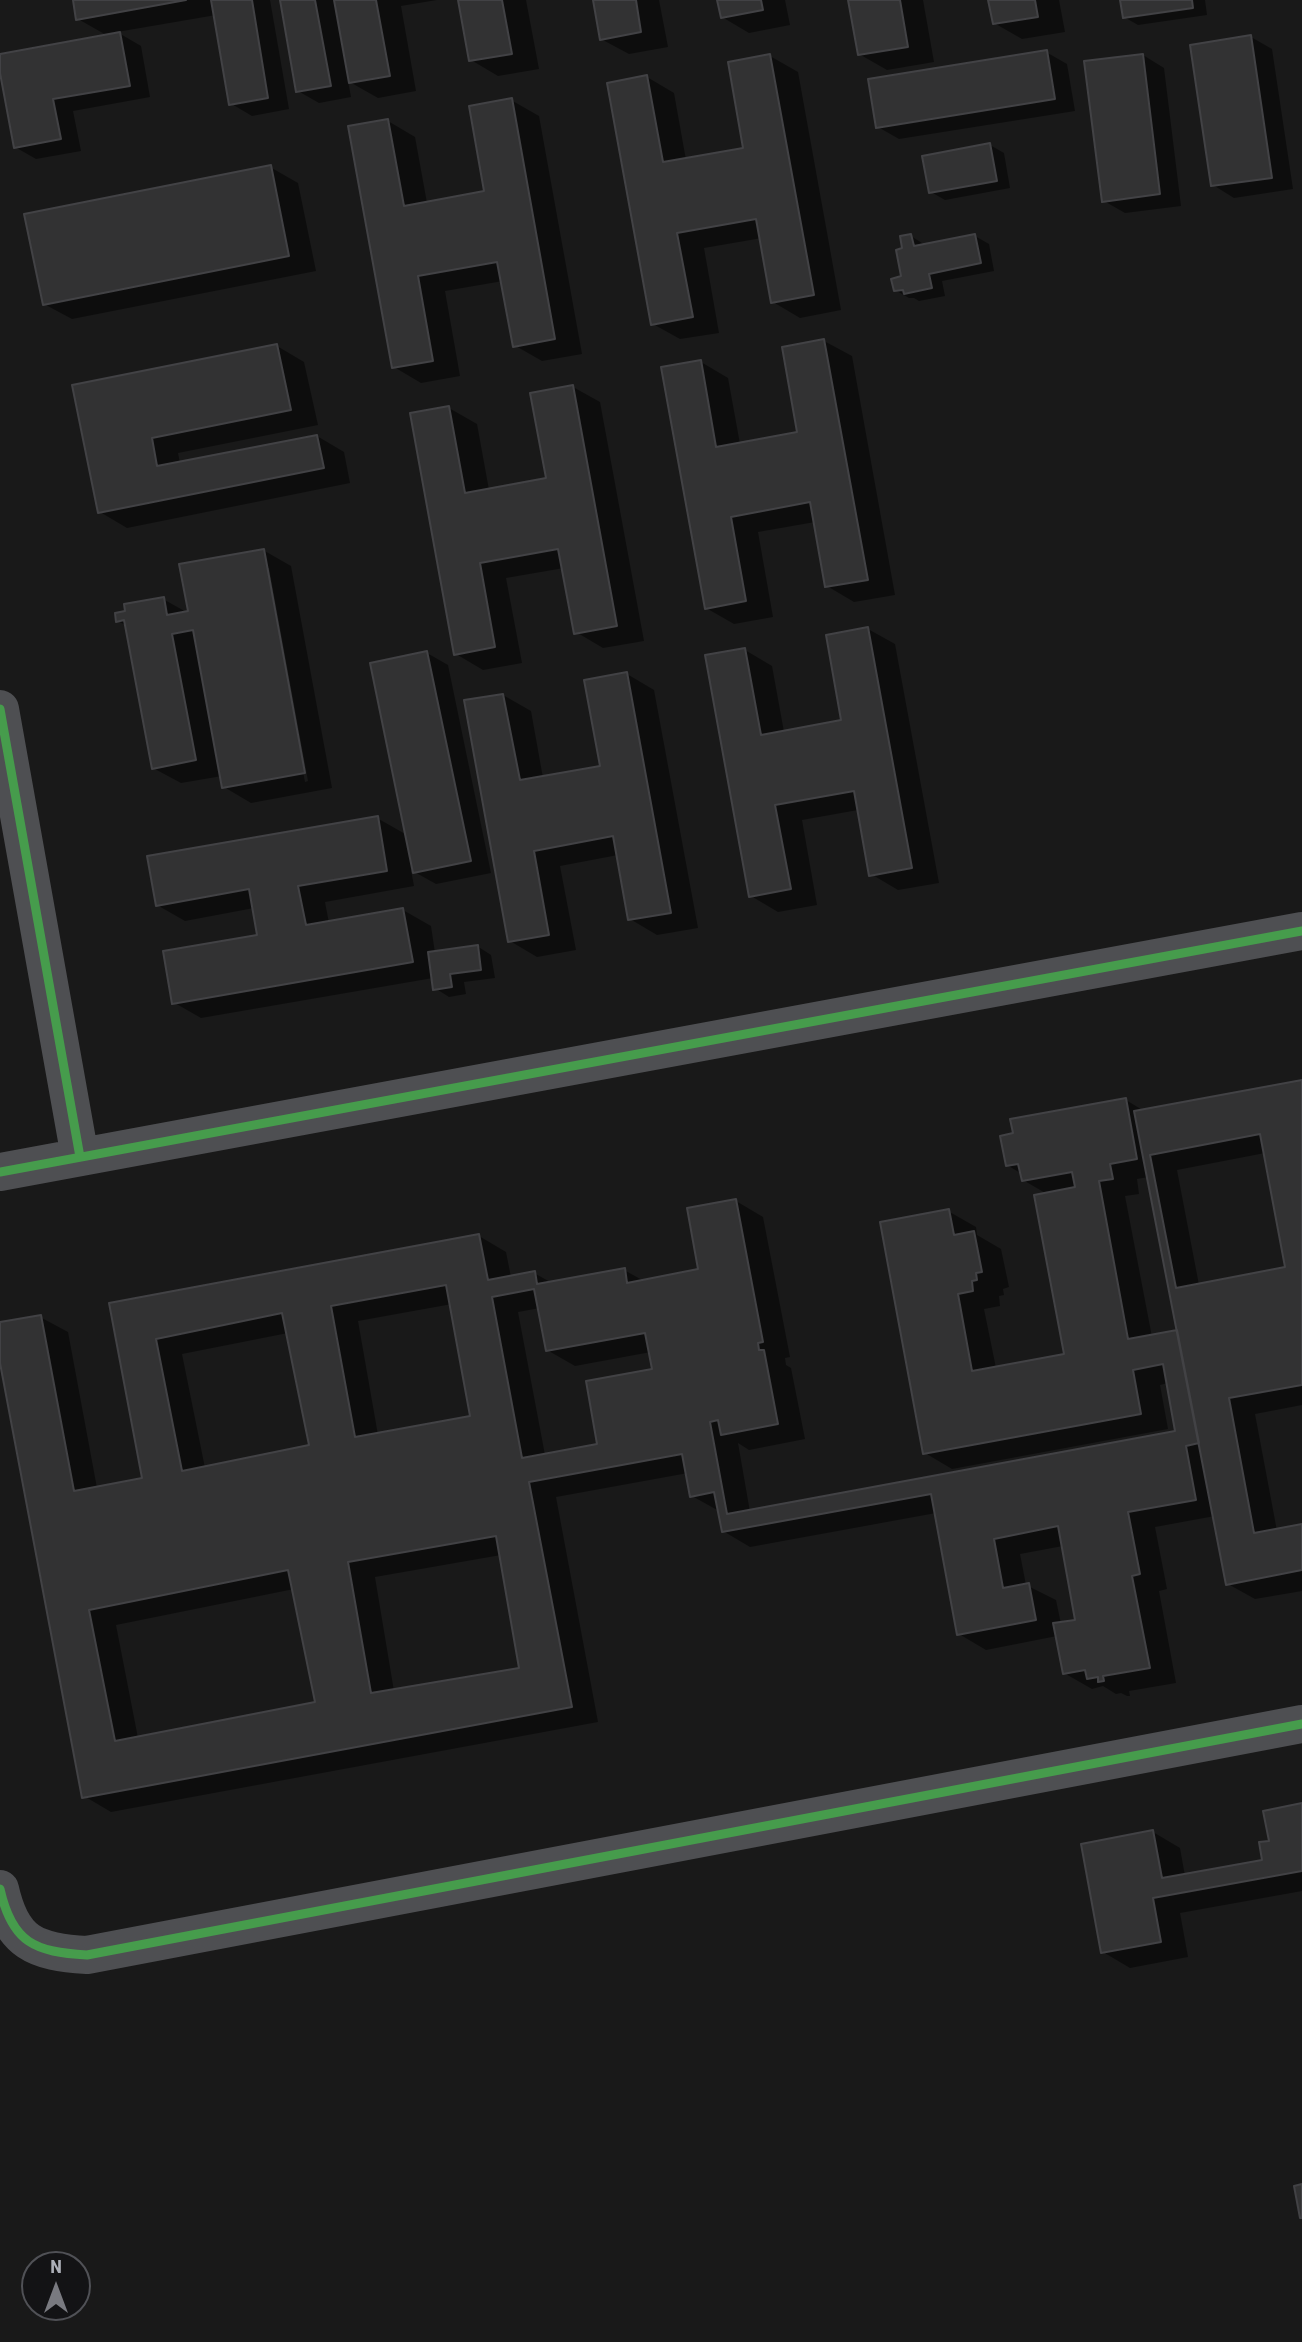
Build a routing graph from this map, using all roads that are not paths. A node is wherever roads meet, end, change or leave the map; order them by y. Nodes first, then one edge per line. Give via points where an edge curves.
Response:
1 (0, 709) edge
2 (1302, 931) edge
3 (80, 1157) junction
4 (0, 1172) edge
5 (1302, 1724) edge
6 (0, 1889) edge

1 - 3 street
2 - 3 street
3 - 4 street
5 - 6 street via 87,1955 33,1945 8,1916

